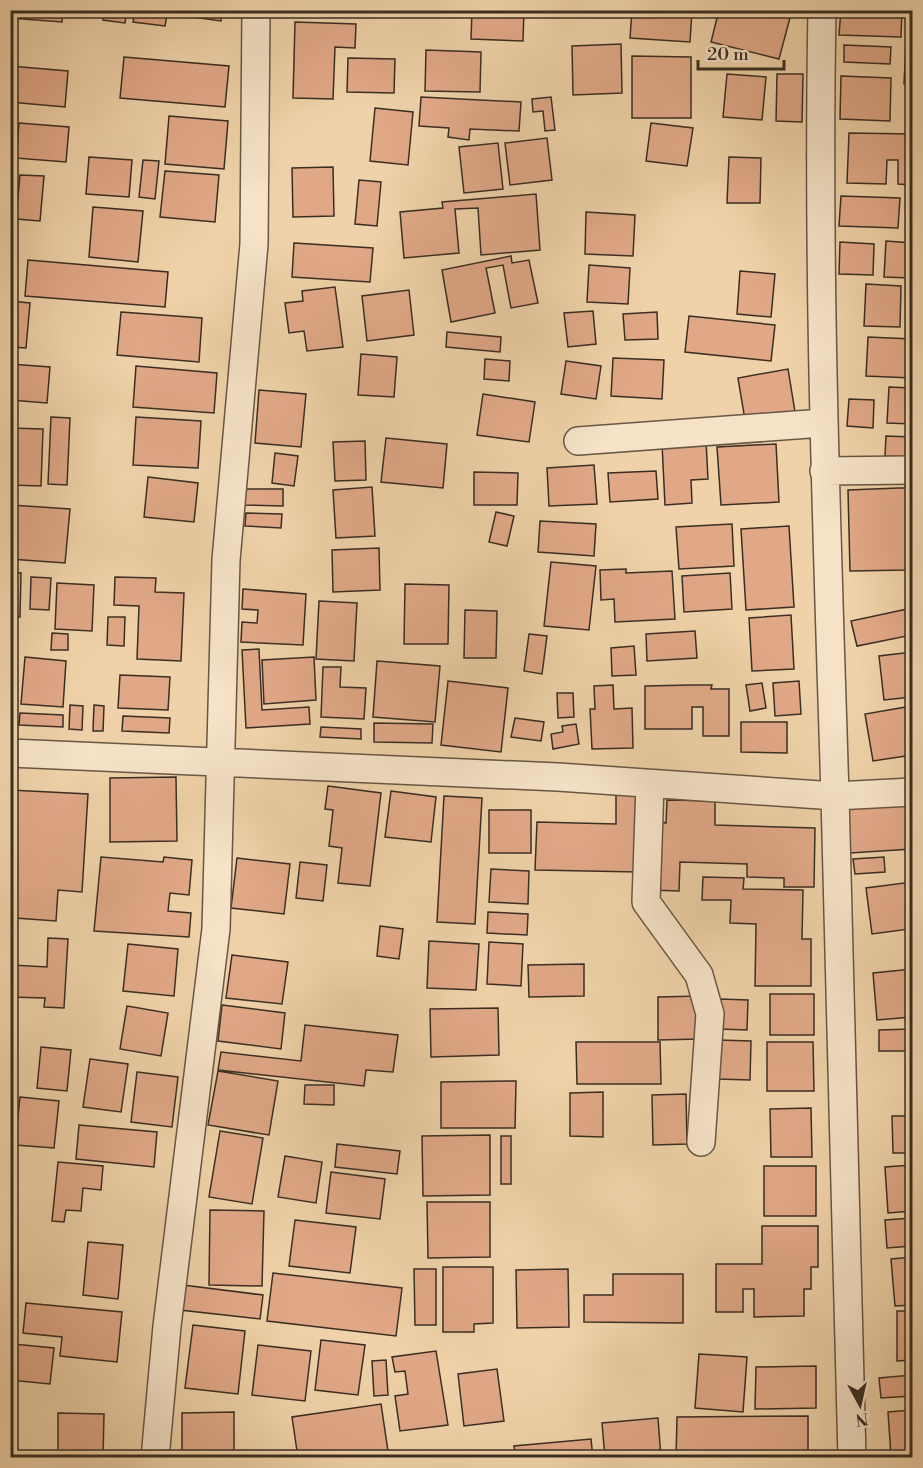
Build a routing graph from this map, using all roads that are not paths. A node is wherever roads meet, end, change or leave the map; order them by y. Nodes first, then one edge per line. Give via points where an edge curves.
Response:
1 (256, 10) edge
2 (822, 10) edge
3 (823, 423) junction
4 (578, 441) dead end
5 (912, 470) edge
6 (824, 471) junction
7 (10, 753) edge
8 (220, 764) junction
9 (650, 784) junction
10 (912, 792) edge
11 (836, 796) junction
12 (701, 1142) dead end
13 (155, 1458) edge
14 (852, 1458) edge

1 - 8 street via 254,244 226,560
2 - 3 street
3 - 4 street
3 - 6 street
5 - 6 street
6 - 11 street
7 - 8 street
8 - 9 street
8 - 13 street via 216,929 167,1326
9 - 11 street
9 - 12 street via 646,902 699,975 710,1014
10 - 11 street
11 - 14 street

